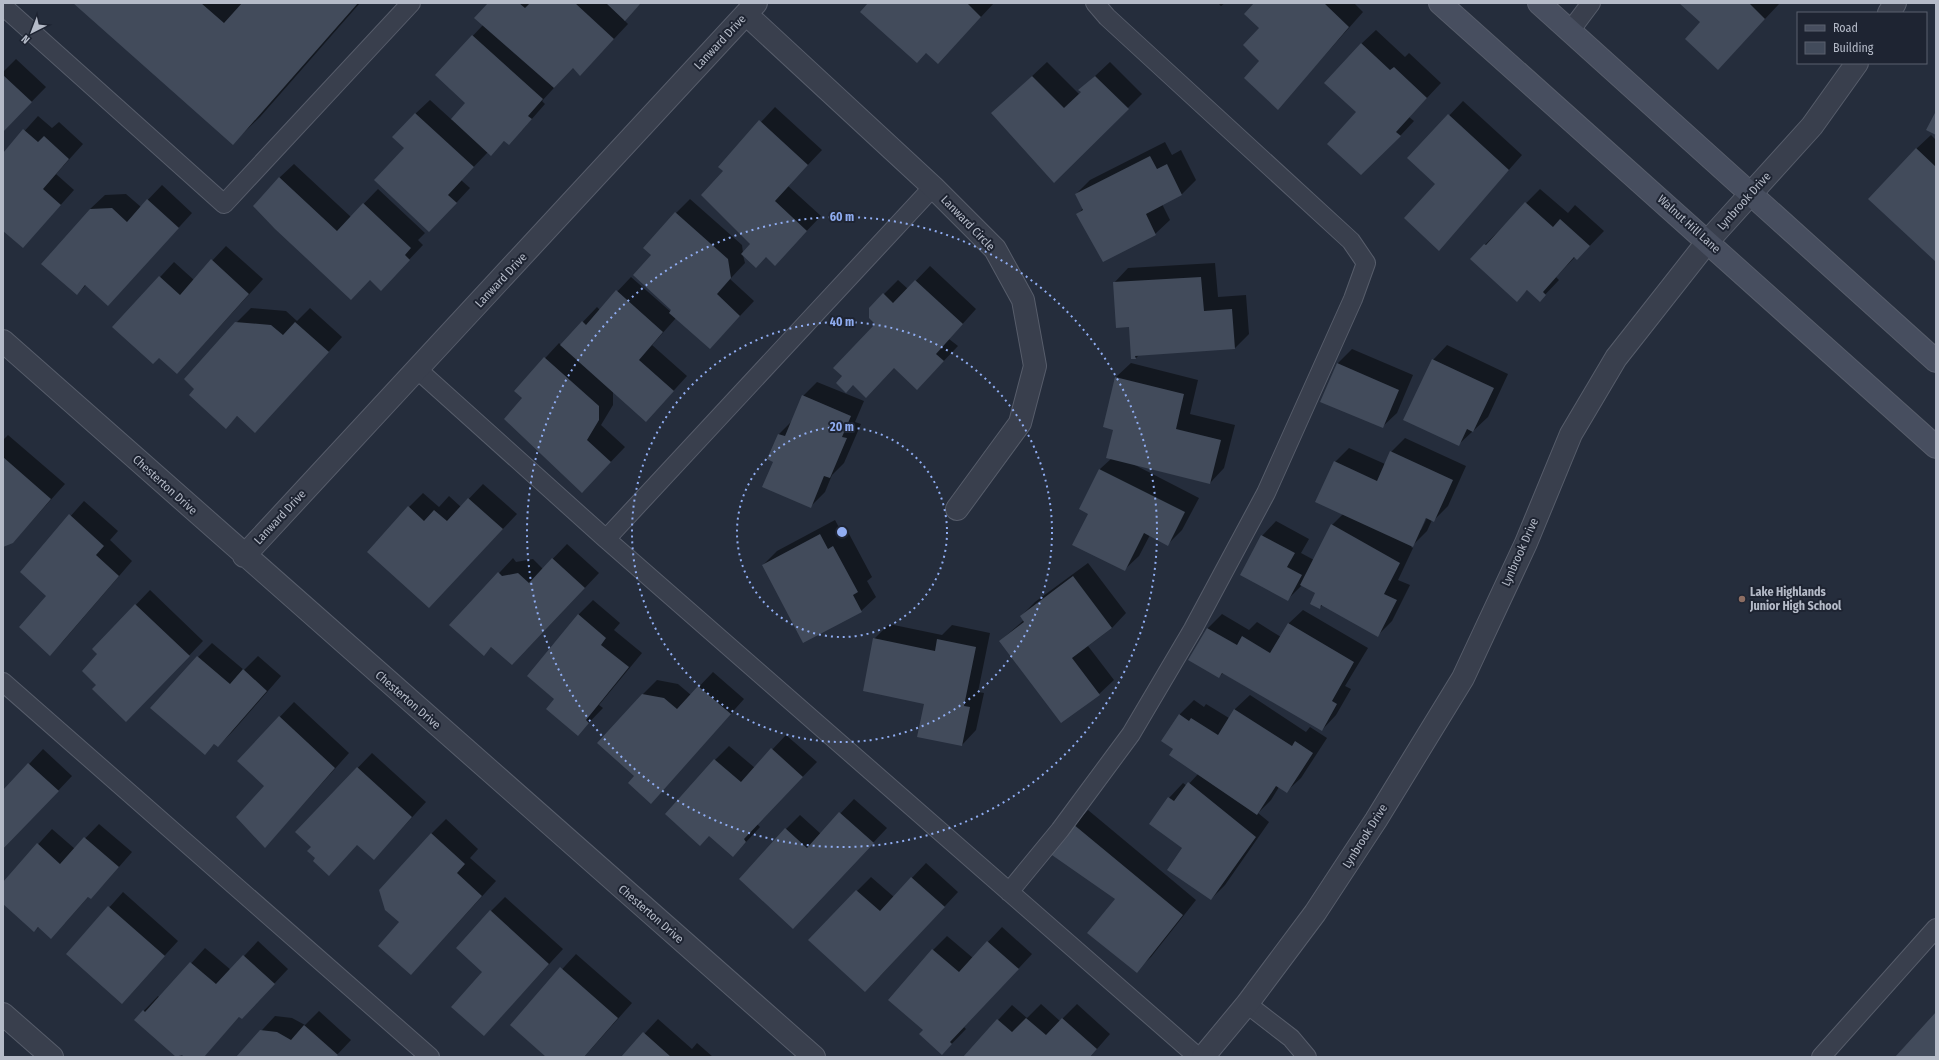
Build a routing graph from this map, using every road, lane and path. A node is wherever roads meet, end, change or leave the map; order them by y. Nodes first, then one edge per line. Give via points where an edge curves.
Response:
1 (410, 3) edge
2 (1094, 3) edge
3 (1440, 3) edge
4 (1539, 3) edge
5 (1591, 3) edge
6 (1895, 3) edge
7 (3, 6) edge
8 (751, 9) edge
9 (1890, 12) edge
10 (1570, 31) junction
11 (1856, 64) edge
12 (933, 187) junction
13 (1751, 194) junction
14 (1708, 241) junction
15 (3, 341) edge
16 (1936, 361) edge
17 (418, 370) junction
18 (1936, 447) edge
19 (958, 510) dead end
20 (606, 539) junction
21 (244, 556) junction
22 (3, 682) edge
23 (1009, 892) junction
24 (1936, 928) edge
25 (1247, 1004) junction
26 (3, 1014) edge
27 (52, 1057) edge
28 (430, 1057) edge
29 (814, 1057) edge
30 (1198, 1057) edge
31 (1202, 1057) edge
32 (1307, 1057) edge
33 (1821, 1057) edge

1 - 7 lane via 224,204
2 - 23 lane via 1351,241 1366,263 1353,299 1266,494 1193,629 1131,734 1060,830
3 - 14 main road, Walnut Hill Lane
4 - 10 main road
5 - 10 lane
6 - 9 street
8 - 12 street, Lanward Circle
8 - 17 street, Lanward Drive
10 - 13 main road
11 - 13 street, Lynbrook Drive via 1812,126
12 - 19 street, Lanward Circle via 995,249 1023,300 1035,366 1020,423
12 - 20 lane
13 - 14 street, Lynbrook Drive
13 - 16 main road
14 - 18 main road, Walnut Hill Lane
14 - 25 street, Lynbrook Drive via 1616,358 1572,434 1526,543 1463,678 1316,913
15 - 21 street, Chesterton Drive
17 - 20 lane
17 - 21 street, Lanward Drive
20 - 23 lane
21 - 29 street, Chesterton Drive
22 - 28 lane
23 - 30 lane
24 - 33 lane
25 - 31 street, Lynbrook Drive
25 - 32 lane via 1291,1038
26 - 27 street

